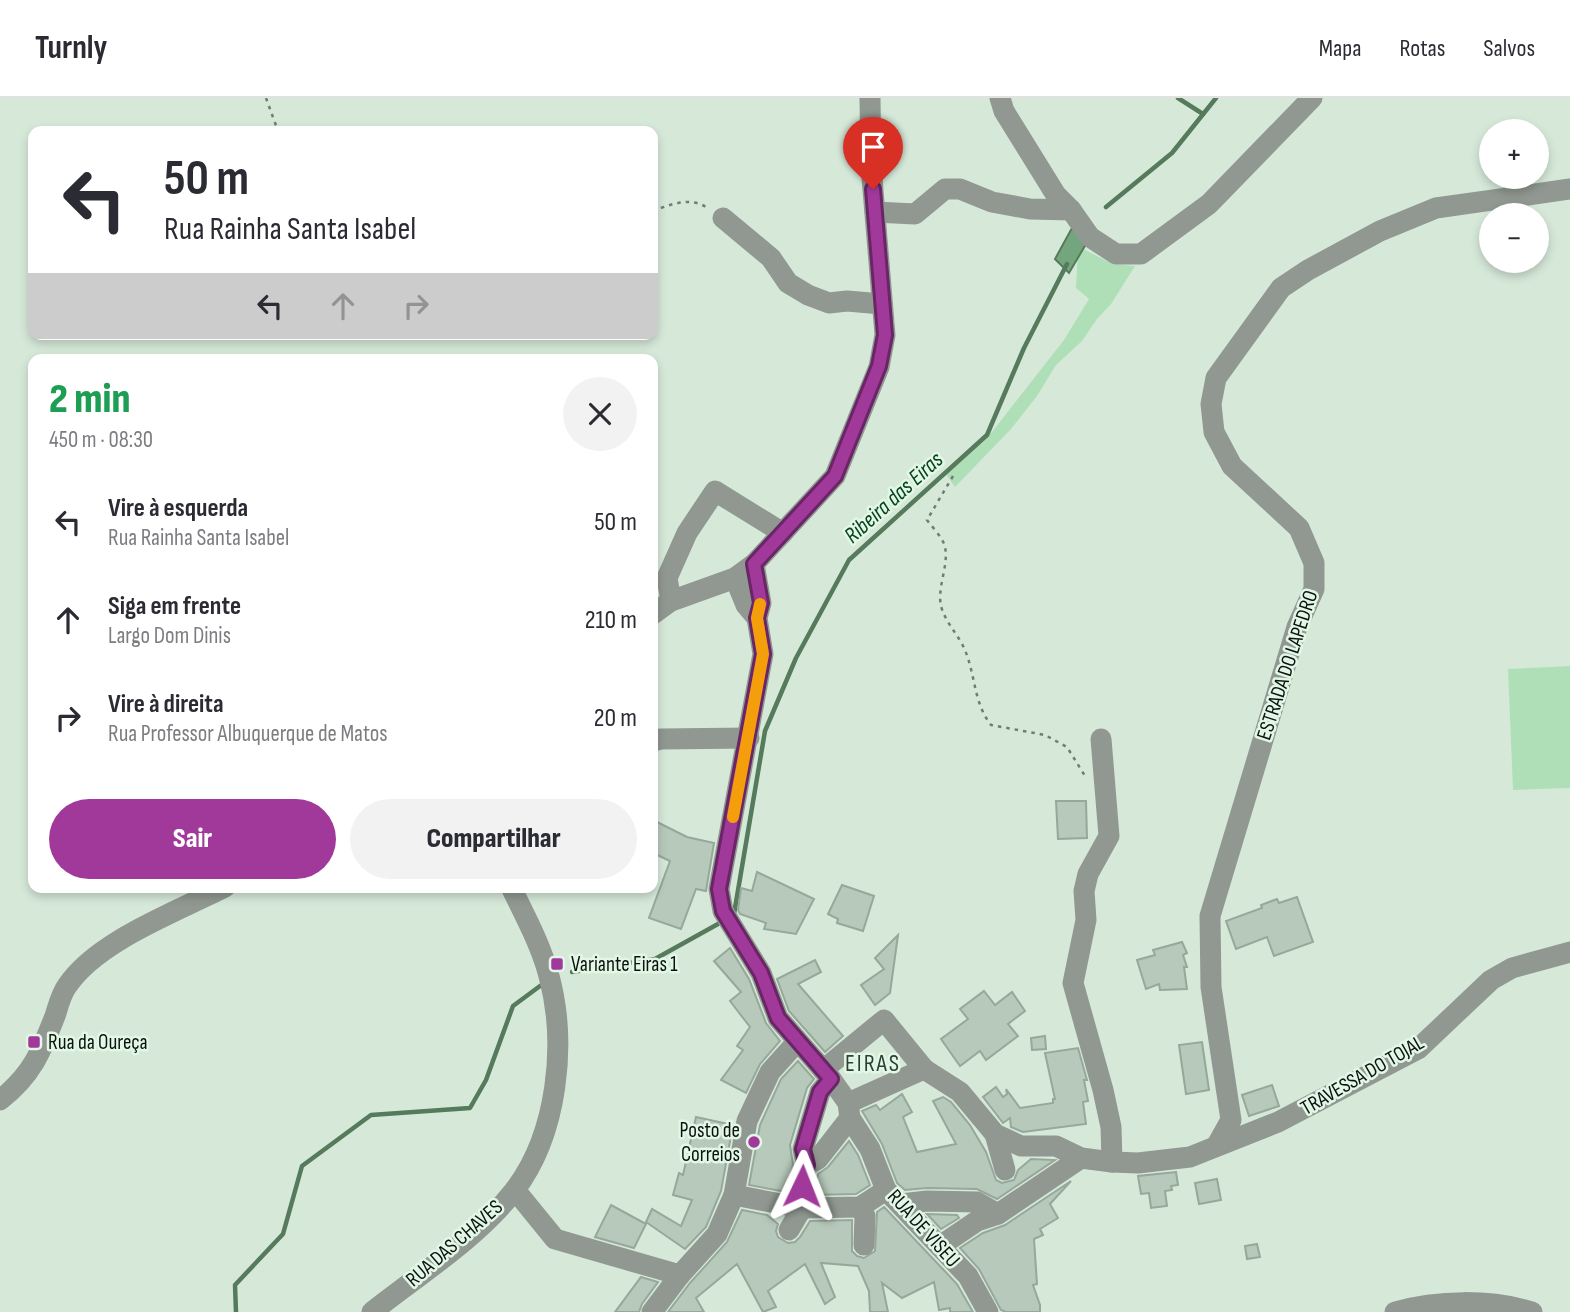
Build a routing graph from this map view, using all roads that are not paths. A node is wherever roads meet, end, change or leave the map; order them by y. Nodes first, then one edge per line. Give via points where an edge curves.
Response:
1 (870, 98) edge
2 (984, 98) edge
3 (1312, 98) edge
4 (1002, 104) edge
5 (1570, 189) edge
6 (1071, 210) junction
7 (874, 212) junction
8 (723, 218) road end
9 (882, 304) junction
10 (783, 533) junction
11 (754, 564) junction
12 (735, 578) junction
13 (671, 601) junction
14 (658, 610) edge
15 (757, 618) junction
16 (749, 738) junction
17 (1101, 739) dead end
18 (658, 740) edge
19 (213, 893) edge
20 (514, 893) edge
21 (1570, 952) edge
22 (797, 1042) junction
23 (923, 1069) junction
24 (827, 1075) junction
25 (0, 1100) edge
26 (849, 1111) junction
27 (995, 1134) junction
28 (1217, 1145) junction
29 (1081, 1158) junction
30 (1112, 1162) junction
31 (807, 1165) junction
32 (1005, 1170) dead end
33 (514, 1190) junction
34 (734, 1195) junction
35 (893, 1197) junction
36 (800, 1207) junction
37 (860, 1207) junction
38 (998, 1213) junction
39 (789, 1230) dead end
40 (864, 1245) dead end
41 (940, 1246) junction
42 (680, 1275) junction
43 (372, 1312) edge
44 (652, 1312) edge
45 (988, 1312) edge
46 (1395, 1312) edge
47 (1532, 1312) edge

1 - 7 street
2 - 4 street
3 - 6 street via 1209,204 1141,254 1109,250 1090,237
4 - 6 street via 1056,195
5 - 28 street, ESTRADA DO LAPEDRO via 1436,208 1380,231 1281,288 1216,378 1211,404 1214,432 1232,466 1299,528 1314,564 1314,589 1297,626 1210,916 1211,987 1231,1120
6 - 7 street via 1030,209 945,189 915,214
7 - 9 street
8 - 9 street via 771,258 788,283 808,295 829,303
9 - 10 street via 885,335 879,366 835,476
10 - 11 street
10 - 13 street via 715,491 699,511 667,578
11 - 12 street
11 - 15 street via 761,603
12 - 13 street
12 - 15 street
13 - 14 street
15 - 16 street, RUA DE VISEU via 763,654
16 - 18 street
16 - 22 street, RUA DE VISEU via 719,889 723,911 761,973 778,1018
17 - 30 street via 1109,836 1088,874 1086,920 1073,983 1103,1090
19 - 25 street via 93,957 66,987 27,1075
20 - 33 street, RUA DAS CHAVES via 541,950 558,1018 558,1071 548,1121
21 - 28 street, TRAVESSA DO TOJAL via 1512,968 1491,980 1418,1049 1278,1122
22 - 24 street, RUA DE VISEU
22 - 34 street via 770,1072 747,1121
23 - 24 street via 884,1020
23 - 26 street
23 - 27 street via 960,1092
24 - 26 street, RUA DE VISEU
24 - 31 street via 803,1149
26 - 31 street via 818,1159
26 - 35 street, RUA DE VISEU
27 - 29 street, TRAVESSA DO TOJAL via 1021,1146 1056,1146
27 - 32 street
28 - 30 street, TRAVESSA DO TOJAL via 1190,1157
29 - 30 street, TRAVESSA DO TOJAL
29 - 38 street
31 - 36 street
33 - 42 street via 555,1239
33 - 43 street, RUA DAS CHAVES via 477,1229
34 - 36 street
34 - 42 street via 717,1234
35 - 37 street
35 - 38 street via 977,1202
35 - 41 street, RUA DE VISEU
36 - 37 street
36 - 39 street
37 - 40 street
38 - 41 street
41 - 45 street, RUA DE VISEU via 968,1276
42 - 44 street
46 - 47 street via 1422,1305 1474,1304

